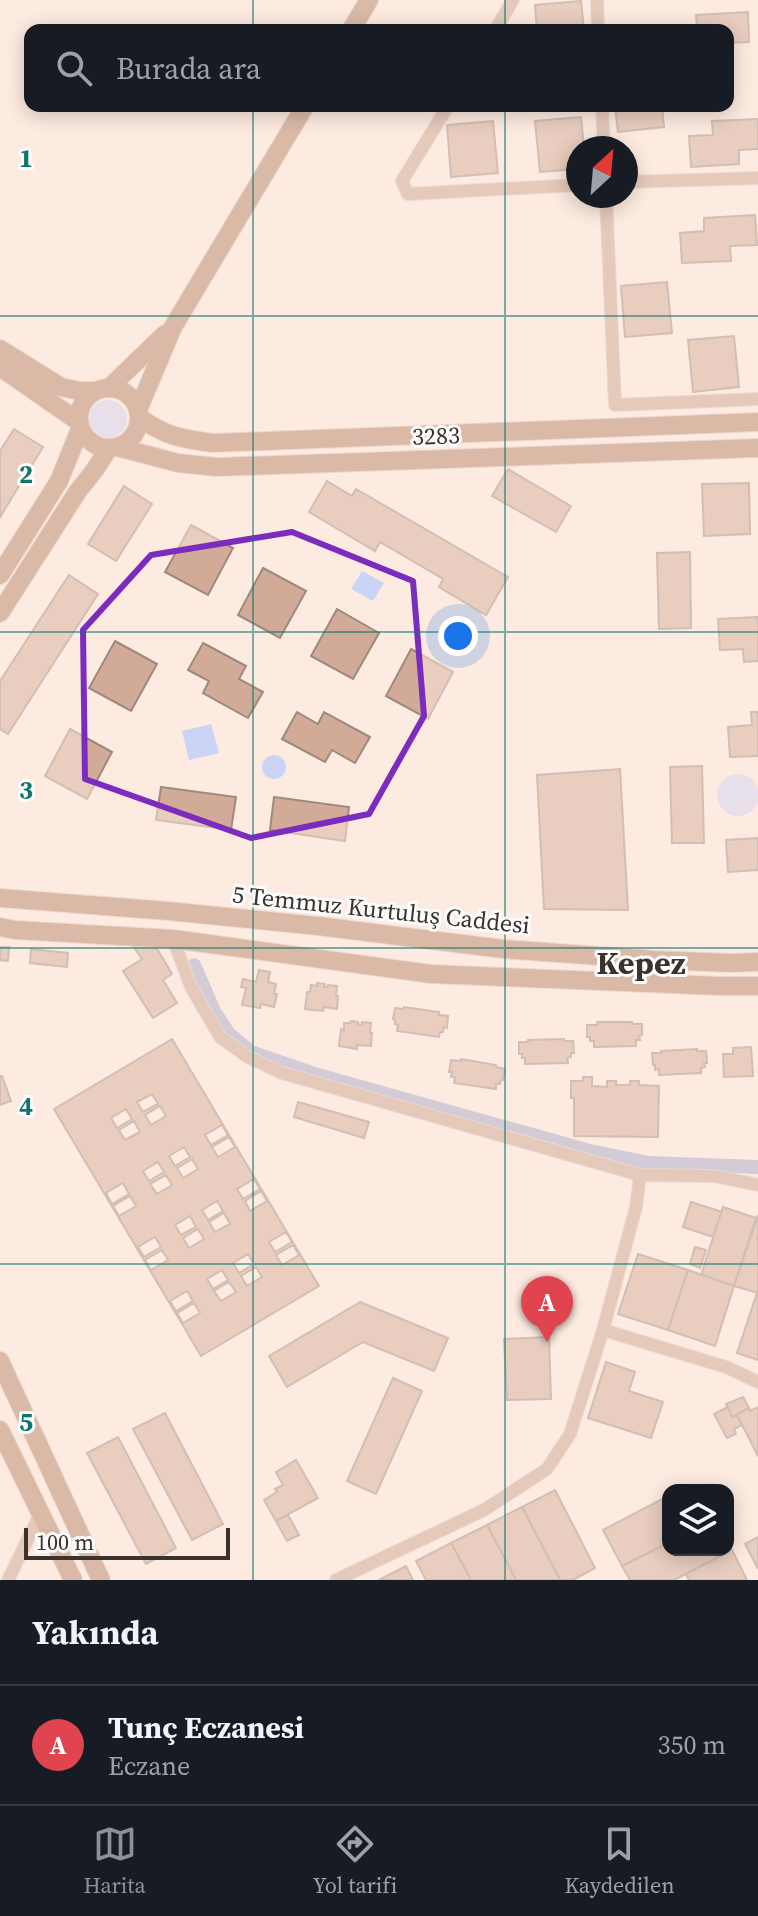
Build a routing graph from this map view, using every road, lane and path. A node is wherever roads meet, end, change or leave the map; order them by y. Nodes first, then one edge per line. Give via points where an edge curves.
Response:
1 (369, 0) edge
2 (513, 0) edge
3 (597, 0) edge
4 (355, 24) edge
5 (499, 24) edge
6 (598, 24) edge
7 (301, 112) edge
8 (444, 112) edge
9 (602, 112) edge
10 (603, 136) edge
11 (758, 178) edge
12 (638, 182) edge
13 (566, 186) edge
14 (607, 208) edge
15 (173, 327) junction
16 (0, 349) edge
17 (0, 367) edge
18 (102, 389) junction
19 (758, 399) edge
20 (138, 413) junction
21 (758, 422) edge
22 (80, 426) junction
23 (113, 448) junction
24 (758, 448) edge
25 (0, 575) edge
26 (0, 613) edge
27 (0, 898) edge
28 (0, 927) edge
29 (173, 939) junction
30 (758, 962) edge
31 (758, 986) edge
32 (640, 1175) junction
33 (758, 1185) edge
34 (603, 1330) junction
35 (0, 1361) edge
36 (758, 1382) edge
37 (0, 1430) edge
38 (40, 1514) junction
39 (8, 1580) edge
40 (73, 1580) edge
41 (101, 1580) edge
42 (336, 1580) edge

1 - 4 street
2 - 5 street
3 - 6 street
7 - 15 street
8 - 13 street via 402,181 408,194
9 - 10 street
11 - 12 street
14 - 19 street via 615,405
15 - 18 street
15 - 20 street
16 - 18 street via 61,387
17 - 22 street
18 - 20 street via 124,392
18 - 22 street via 80,407
20 - 21 street, 3283 via 155,429 213,443
20 - 23 street via 133,436
22 - 23 street via 89,441
22 - 25 street via 59,481
23 - 24 street, 3283 via 217,467
23 - 26 street via 78,491
27 - 30 street, 5 Temmuz Kurtuluş Caddesi via 183,912 503,949
28 - 29 street
29 - 31 street via 431,974
29 - 32 street via 191,987 220,1037 248,1057 325,1086
32 - 33 street via 714,1176
32 - 34 street
34 - 36 street via 726,1367
34 - 42 street via 570,1434 547,1469 484,1510
35 - 41 street
37 - 38 street
38 - 39 street
38 - 40 street

